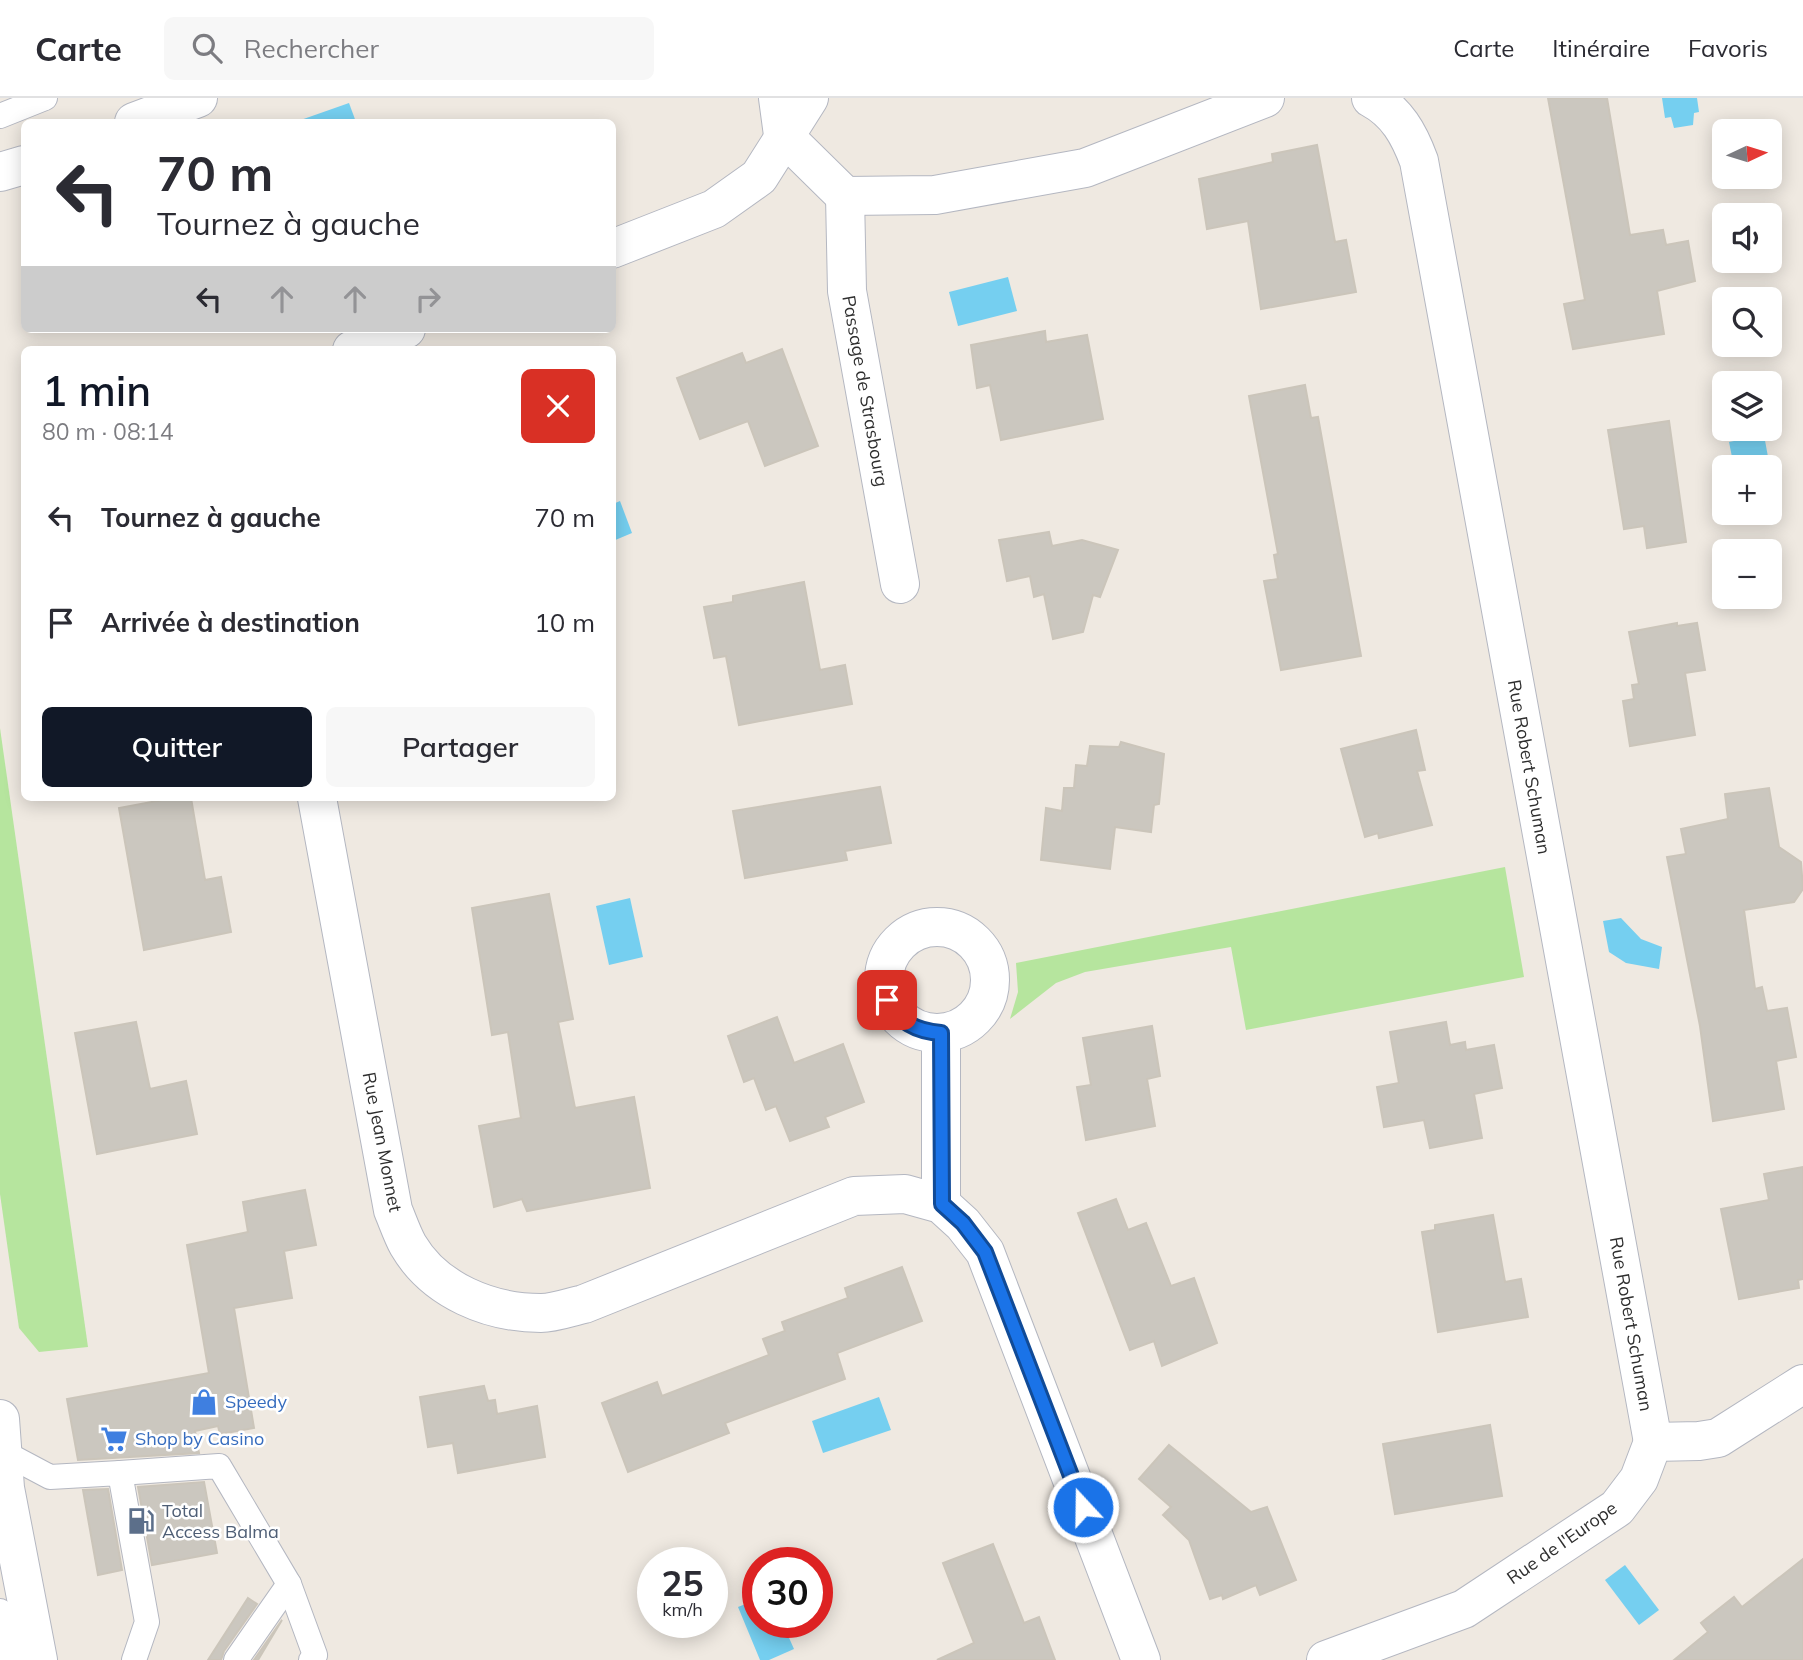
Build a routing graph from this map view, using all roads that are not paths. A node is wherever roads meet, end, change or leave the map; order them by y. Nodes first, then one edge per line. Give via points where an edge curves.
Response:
1 (45, 98) edge
2 (198, 98) edge
3 (778, 98) edge
4 (809, 98) edge
5 (1265, 98) edge
6 (1378, 100) edge
7 (0, 116) edge
8 (142, 119) edge
9 (783, 135) junction
10 (21, 165) edge
11 (0, 172) edge
12 (845, 196) junction
13 (616, 247) edge
14 (396, 333) edge
15 (362, 346) edge
16 (900, 584) dead end
17 (318, 801) edge
18 (941, 1033) dead end
19 (942, 1204) junction
20 (1803, 1384) edge
21 (1, 1436) edge
22 (1653, 1441) junction
23 (120, 1473) junction
24 (289, 1584) junction
25 (0, 1611) edge
26 (9, 1660) edge
27 (38, 1660) edge
28 (134, 1660) edge
29 (236, 1660) edge
30 (311, 1660) edge
31 (1141, 1660) edge
32 (1326, 1660) edge

1 - 7 lane
2 - 8 street
3 - 9 street
4 - 9 street
5 - 12 street via 1085,169 935,195
6 - 22 street, Rue Robert Schuman via 1408,131 1419,161
9 - 12 street
9 - 13 street via 759,177 715,209
10 - 11 street
12 - 16 street, Passage de Strasbourg via 847,291
14 - 15 street
17 - 19 street, Rue Jean Monnet via 393,1210 409,1246 437,1279 470,1300 501,1310 544,1313 584,1304 854,1196 905,1194
18 - 19 street
19 - 31 street, Rue Jean Monnet via 985,1252
20 - 22 street via 1718,1438
21 - 23 lane via 50,1477
21 - 27 street via 5,1488
22 - 32 street, Rue de l'Europe via 1639,1479 1617,1508 1464,1609
23 - 24 lane via 219,1466
23 - 28 lane via 147,1622
24 - 29 lane
24 - 30 lane via 315,1655
25 - 26 lane

